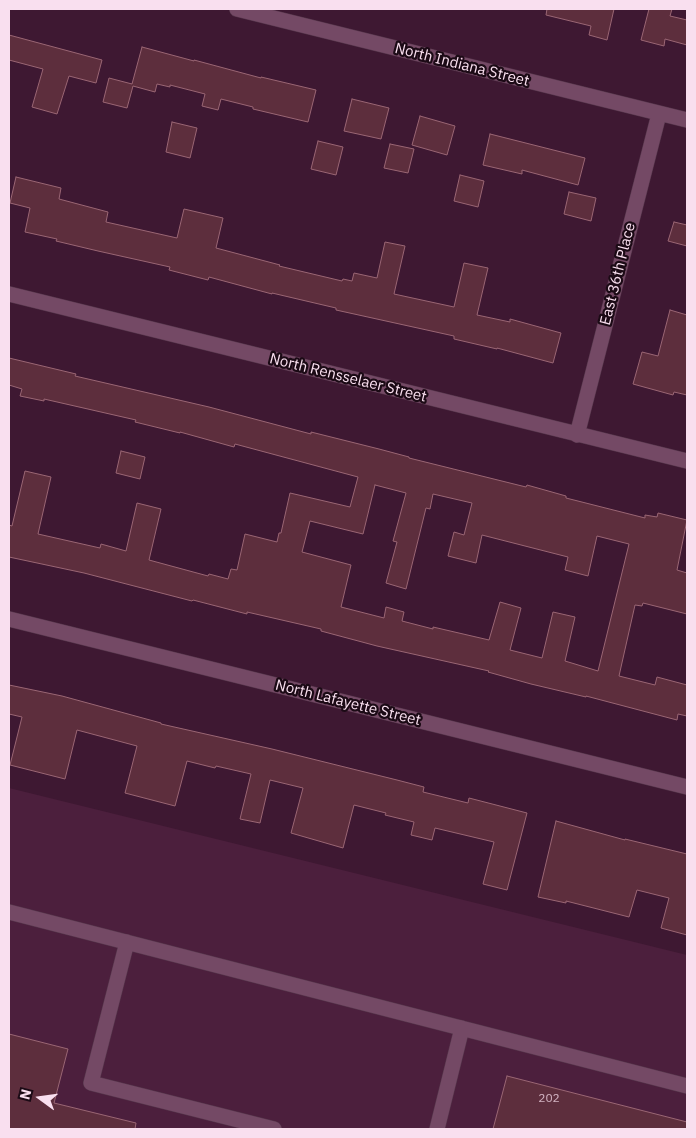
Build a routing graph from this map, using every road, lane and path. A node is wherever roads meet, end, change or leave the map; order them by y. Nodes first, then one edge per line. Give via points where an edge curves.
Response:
1 (237, 9) edge
2 (659, 114) junction
3 (687, 120) edge
4 (9, 294) edge
5 (577, 435) junction
6 (687, 461) edge
7 (9, 619) edge
8 (687, 787) edge
9 (9, 912) edge
10 (127, 942) junction
11 (462, 1028) junction
12 (687, 1086) edge
13 (274, 1129) edge
14 (437, 1129) edge

1 - 2 street, North Indiana Street
2 - 3 street, North Indiana Street
2 - 5 street, East 36th Place
4 - 5 street, North Rensselaer Street
5 - 6 street, North Rensselaer Street
7 - 8 street, North Lafayette Street
9 - 10 street
10 - 11 street
10 - 13 street via 91,1082
11 - 12 street
11 - 14 street

